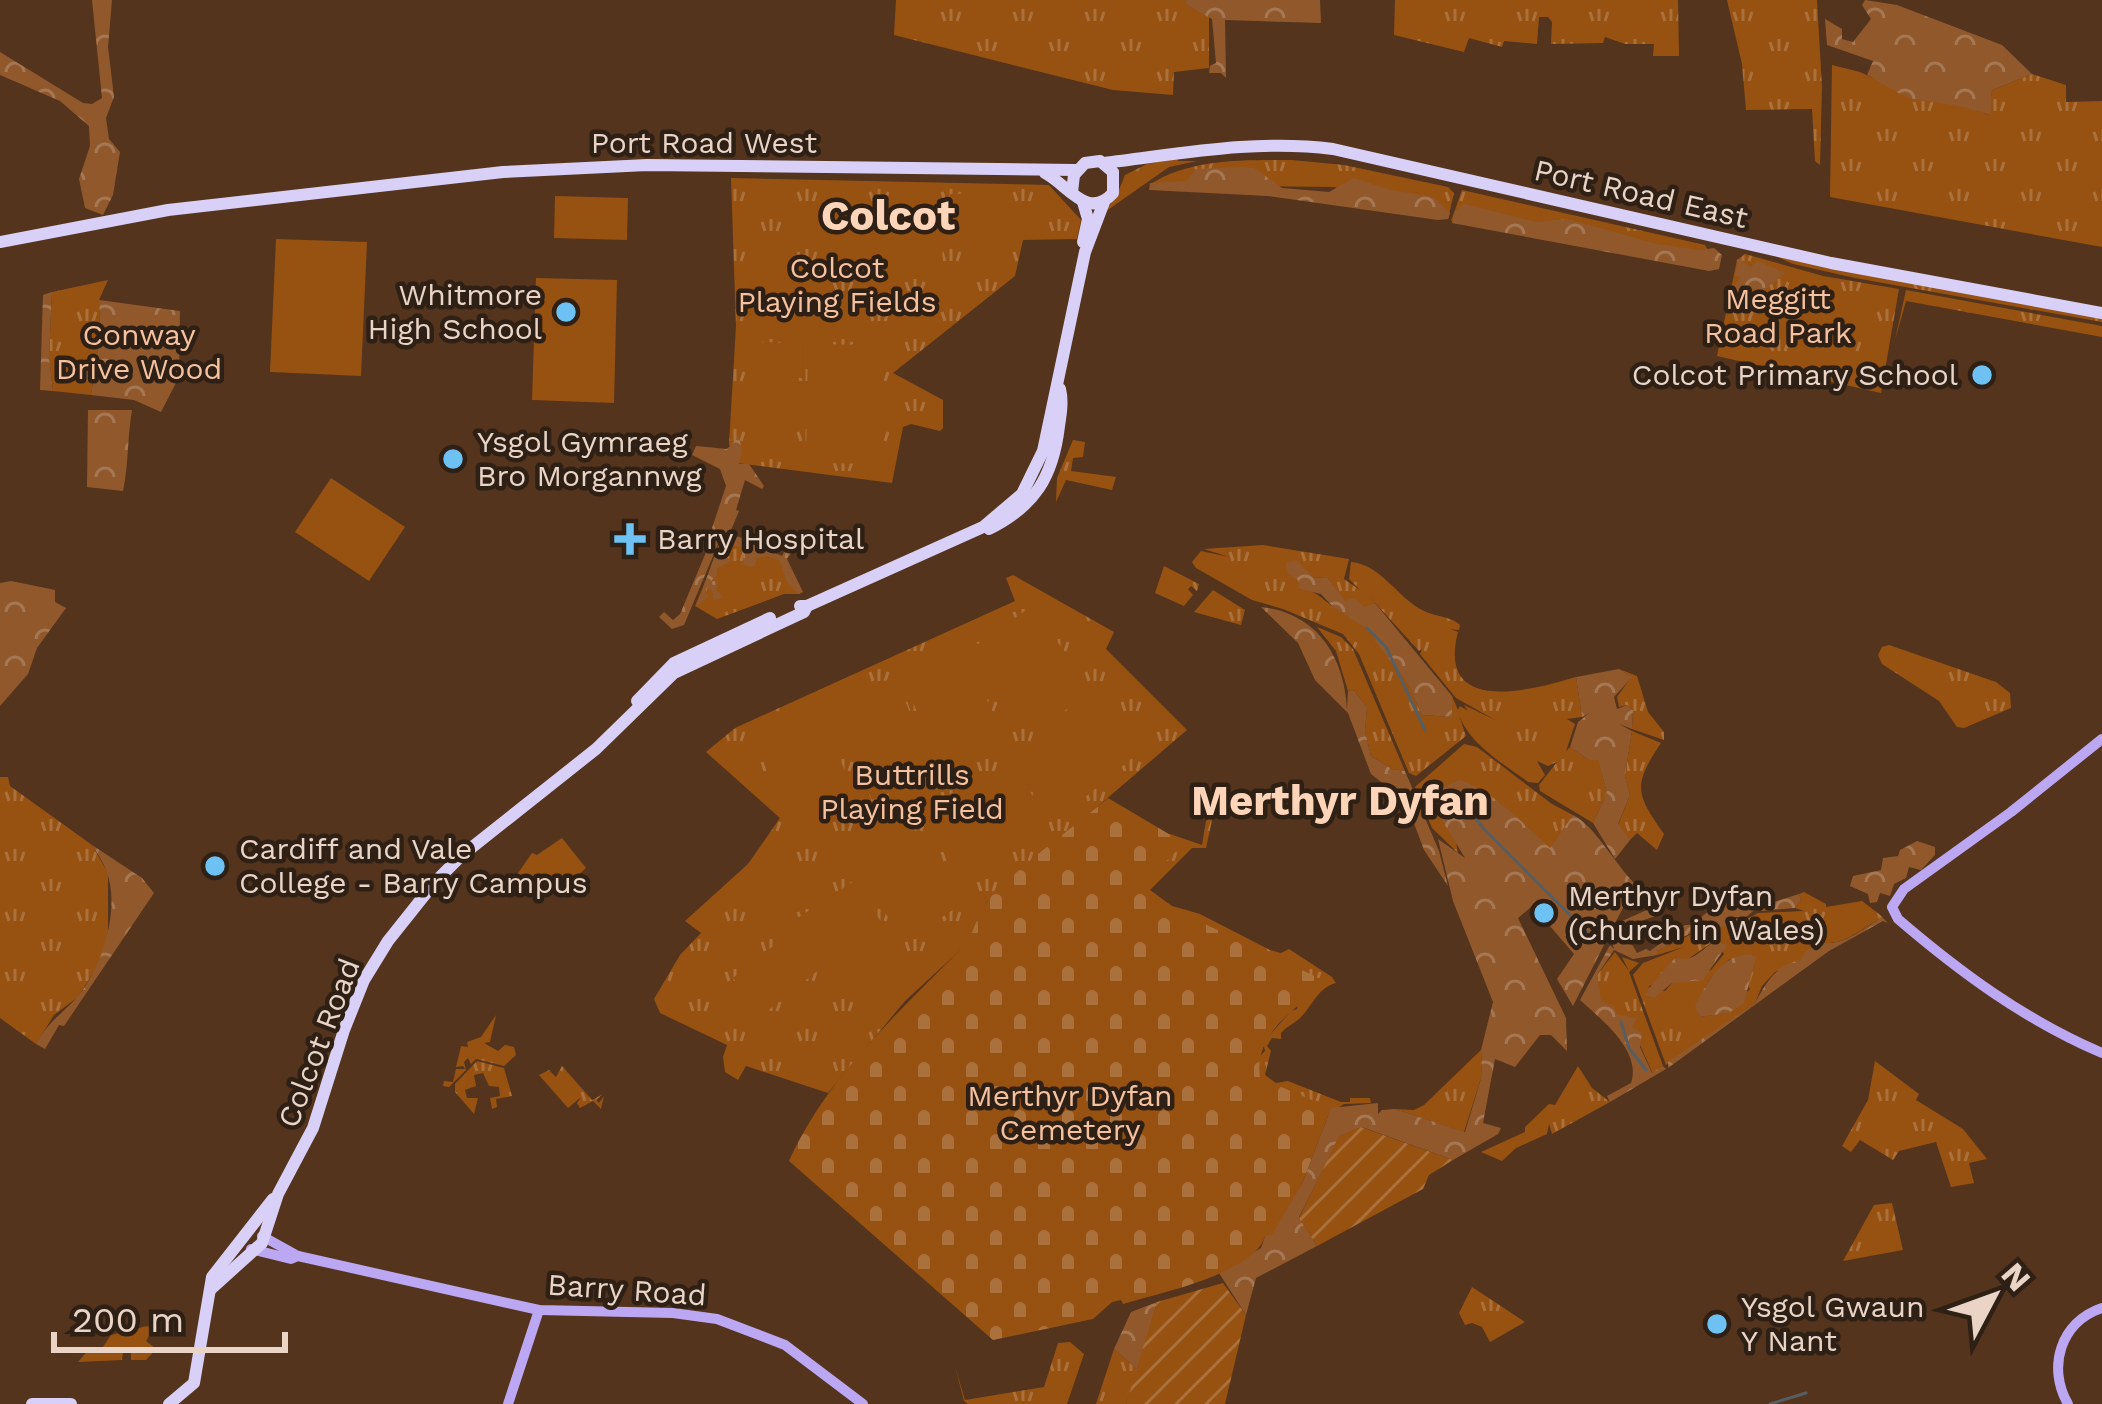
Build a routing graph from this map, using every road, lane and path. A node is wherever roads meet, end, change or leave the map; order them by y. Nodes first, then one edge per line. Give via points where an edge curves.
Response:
1 (1167, 154) junction
2 (1104, 163) junction
3 (1076, 170) junction
4 (1043, 171) junction
5 (1116, 182) junction
6 (1077, 197) junction
7 (1104, 202) junction
8 (0, 242) edge
9 (1085, 252) junction
10 (2102, 314) edge
11 (2102, 739) edge
12 (2102, 1053) edge
13 (278, 1194) junction
14 (244, 1232) junction
15 (262, 1236) junction
16 (251, 1249) junction
17 (298, 1256) junction
18 (211, 1289) junction
19 (539, 1310) junction
20 (2096, 1311) edge
21 (32, 1404) edge
22 (71, 1404) edge
23 (163, 1404) edge
24 (508, 1404) edge
25 (863, 1404) edge
26 (2068, 1404) edge

1 - 2 main road, Port Road East
1 - 5 main road, Port Road East
1 - 10 main road, Port Road East via 1266,145 1346,151 1831,263
2 - 3 main road
2 - 5 main road
3 - 4 main road, Port Road West
3 - 6 main road
4 - 6 main road
4 - 8 main road, Port Road West via 647,164 503,172 328,186
5 - 7 main road
6 - 7 main road
6 - 9 main road, Colcot Road via 1088,220
7 - 9 main road, Colcot Road
9 - 13 main road, Colcot Road via 1057,448 1045,483 1021,512 674,663 585,759 461,856 388,941 356,997 308,1141
11 - 12 street via 1893,902 1898,919 1976,982
13 - 14 main road, Colcot Road
13 - 15 main road, Colcot Road
14 - 15 main road
14 - 16 main road
14 - 18 main road, Colcot Road
15 - 16 main road, Colcot Road
15 - 17 street, Barry Road
16 - 17 street, Barry Road
16 - 18 main road, Colcot Road
17 - 19 street, Barry Road
18 - 23 main road, Colcot Road via 194,1376
19 - 24 street
19 - 25 street, Barry Road via 673,1312 740,1325 796,1352
20 - 26 street via 2064,1340 2056,1362
21 - 22 main road

